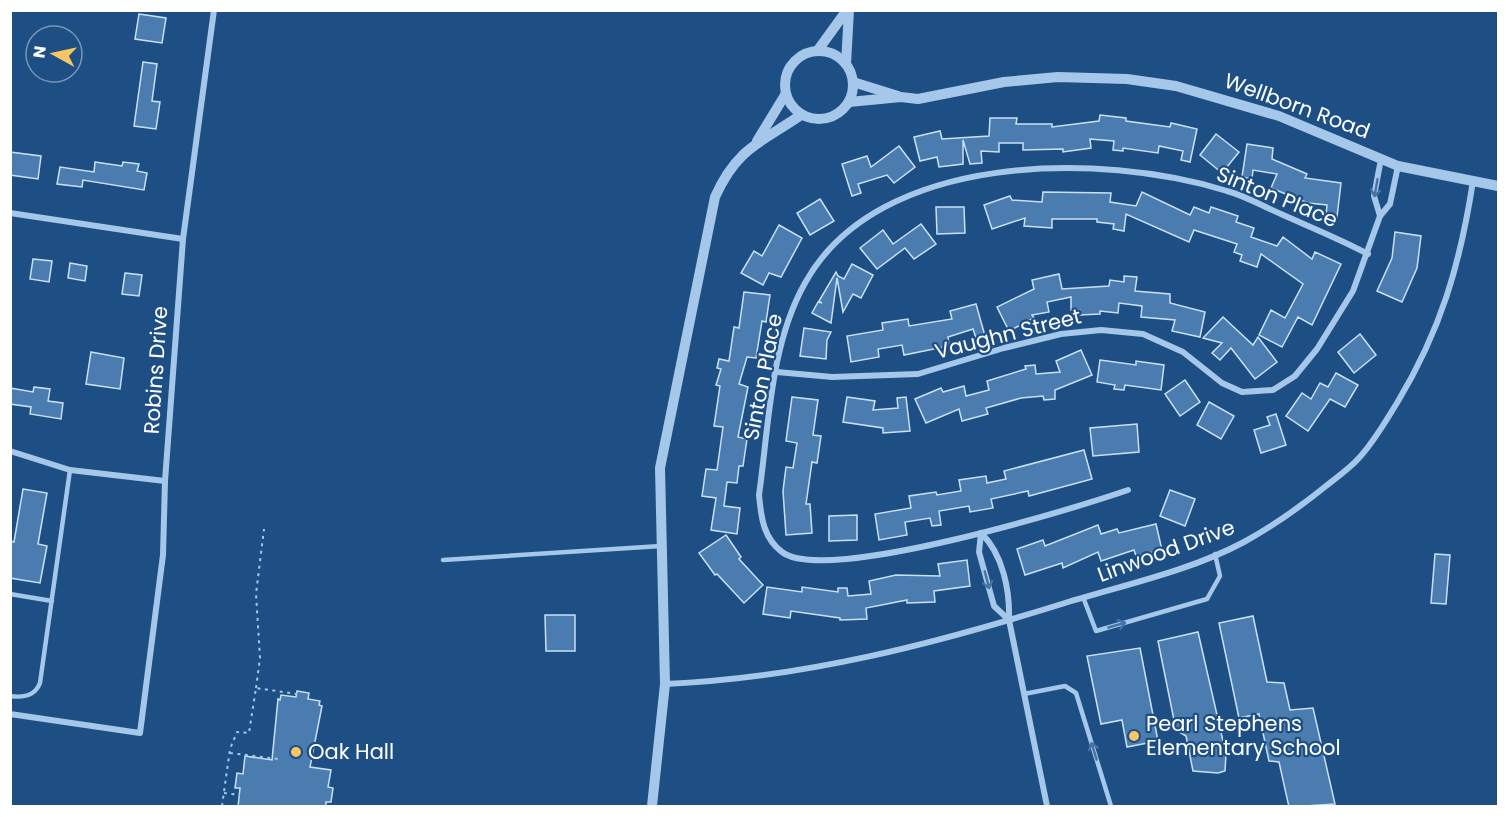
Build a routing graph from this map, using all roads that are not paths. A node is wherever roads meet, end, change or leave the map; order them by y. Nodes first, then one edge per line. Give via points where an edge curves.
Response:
1 (214, 10) edge
2 (848, 10) edge
3 (818, 50) junction
4 (846, 64) junction
5 (853, 82) junction
6 (785, 95) junction
7 (901, 97) junction
8 (849, 102) junction
9 (801, 115) junction
10 (757, 141) junction
11 (1381, 159) junction
12 (1398, 166) junction
13 (1473, 182) junction
14 (1498, 186) edge
15 (10, 213) edge
16 (1380, 216) junction
17 (183, 239) junction
18 (1368, 254) junction
19 (777, 372) junction
20 (10, 451) edge
21 (70, 470) junction
22 (165, 481) junction
23 (1128, 490) dead end
24 (981, 533) junction
25 (661, 546) junction
26 (1215, 554) junction
27 (443, 560) dead end
28 (10, 594) edge
29 (1083, 597) junction
30 (52, 601) junction
31 (1009, 620) junction
32 (665, 684) junction
33 (1024, 694) junction
34 (10, 696) edge
35 (10, 714) edge
36 (652, 807) edge
37 (1047, 807) edge
38 (1111, 807) edge

1 - 17 street, Robins Drive
2 - 3 street
2 - 4 street
3 - 4 street via 829,52
3 - 6 street via 807,52 791,64 786,74
4 - 5 street
5 - 7 street
5 - 8 street
6 - 9 street
6 - 10 street
7 - 8 street
7 - 11 street, Wellborn Road via 918,99 1004,82 1058,77 1127,79 1219,97 1279,116
8 - 9 street via 833,117 812,119
9 - 10 street
10 - 25 street via 724,178 715,197 660,468
11 - 12 street, Wellborn Road
11 -> 16 street, Vaughn Street via 1374,196
12 - 13 street, Wellborn Road
12 - 16 street, Vaughn Street via 1390,204
13 - 14 street, Wellborn Road
13 - 26 street, Linwood Drive via 1466,230 1444,311 1418,368 1381,428 1358,459 1313,496 1242,543
15 - 17 street
16 - 18 street, Vaughn Street
17 - 22 street, Robins Drive
18 - 19 street, Vaughn Street via 1353,291 1317,349 1295,376 1273,390 1242,392 1222,383 1182,352 1143,334 1101,330 1061,334 918,374 832,377
18 - 19 street, Sinton Place via 1229,191 1174,178 1068,167 962,179 900,199 857,222 806,281 787,319
19 - 24 street, Sinton Place via 759,495 767,537 782,552 797,560 820,561 905,550
20 - 21 street
21 - 22 street
21 - 30 lane
22 - 35 street, Robins Drive via 162,555 140,733
23 - 24 street, Sinton Place
24 - 31 street via 994,545 1010,599
24 -> 31 street via 979,552 994,606
25 - 27 lane
25 - 32 street
26 - 29 street, Linwood Drive
29 -> 26 lane via 1096,631 1207,599 1220,576
28 - 30 lane
29 - 31 street, Linwood Drive
30 - 34 lane via 38,690 30,695
31 - 32 street, Linwood Drive via 859,660 715,681
31 - 33 street
32 - 36 street
33 - 37 street
38 -> 33 lane via 1076,693 1065,686

